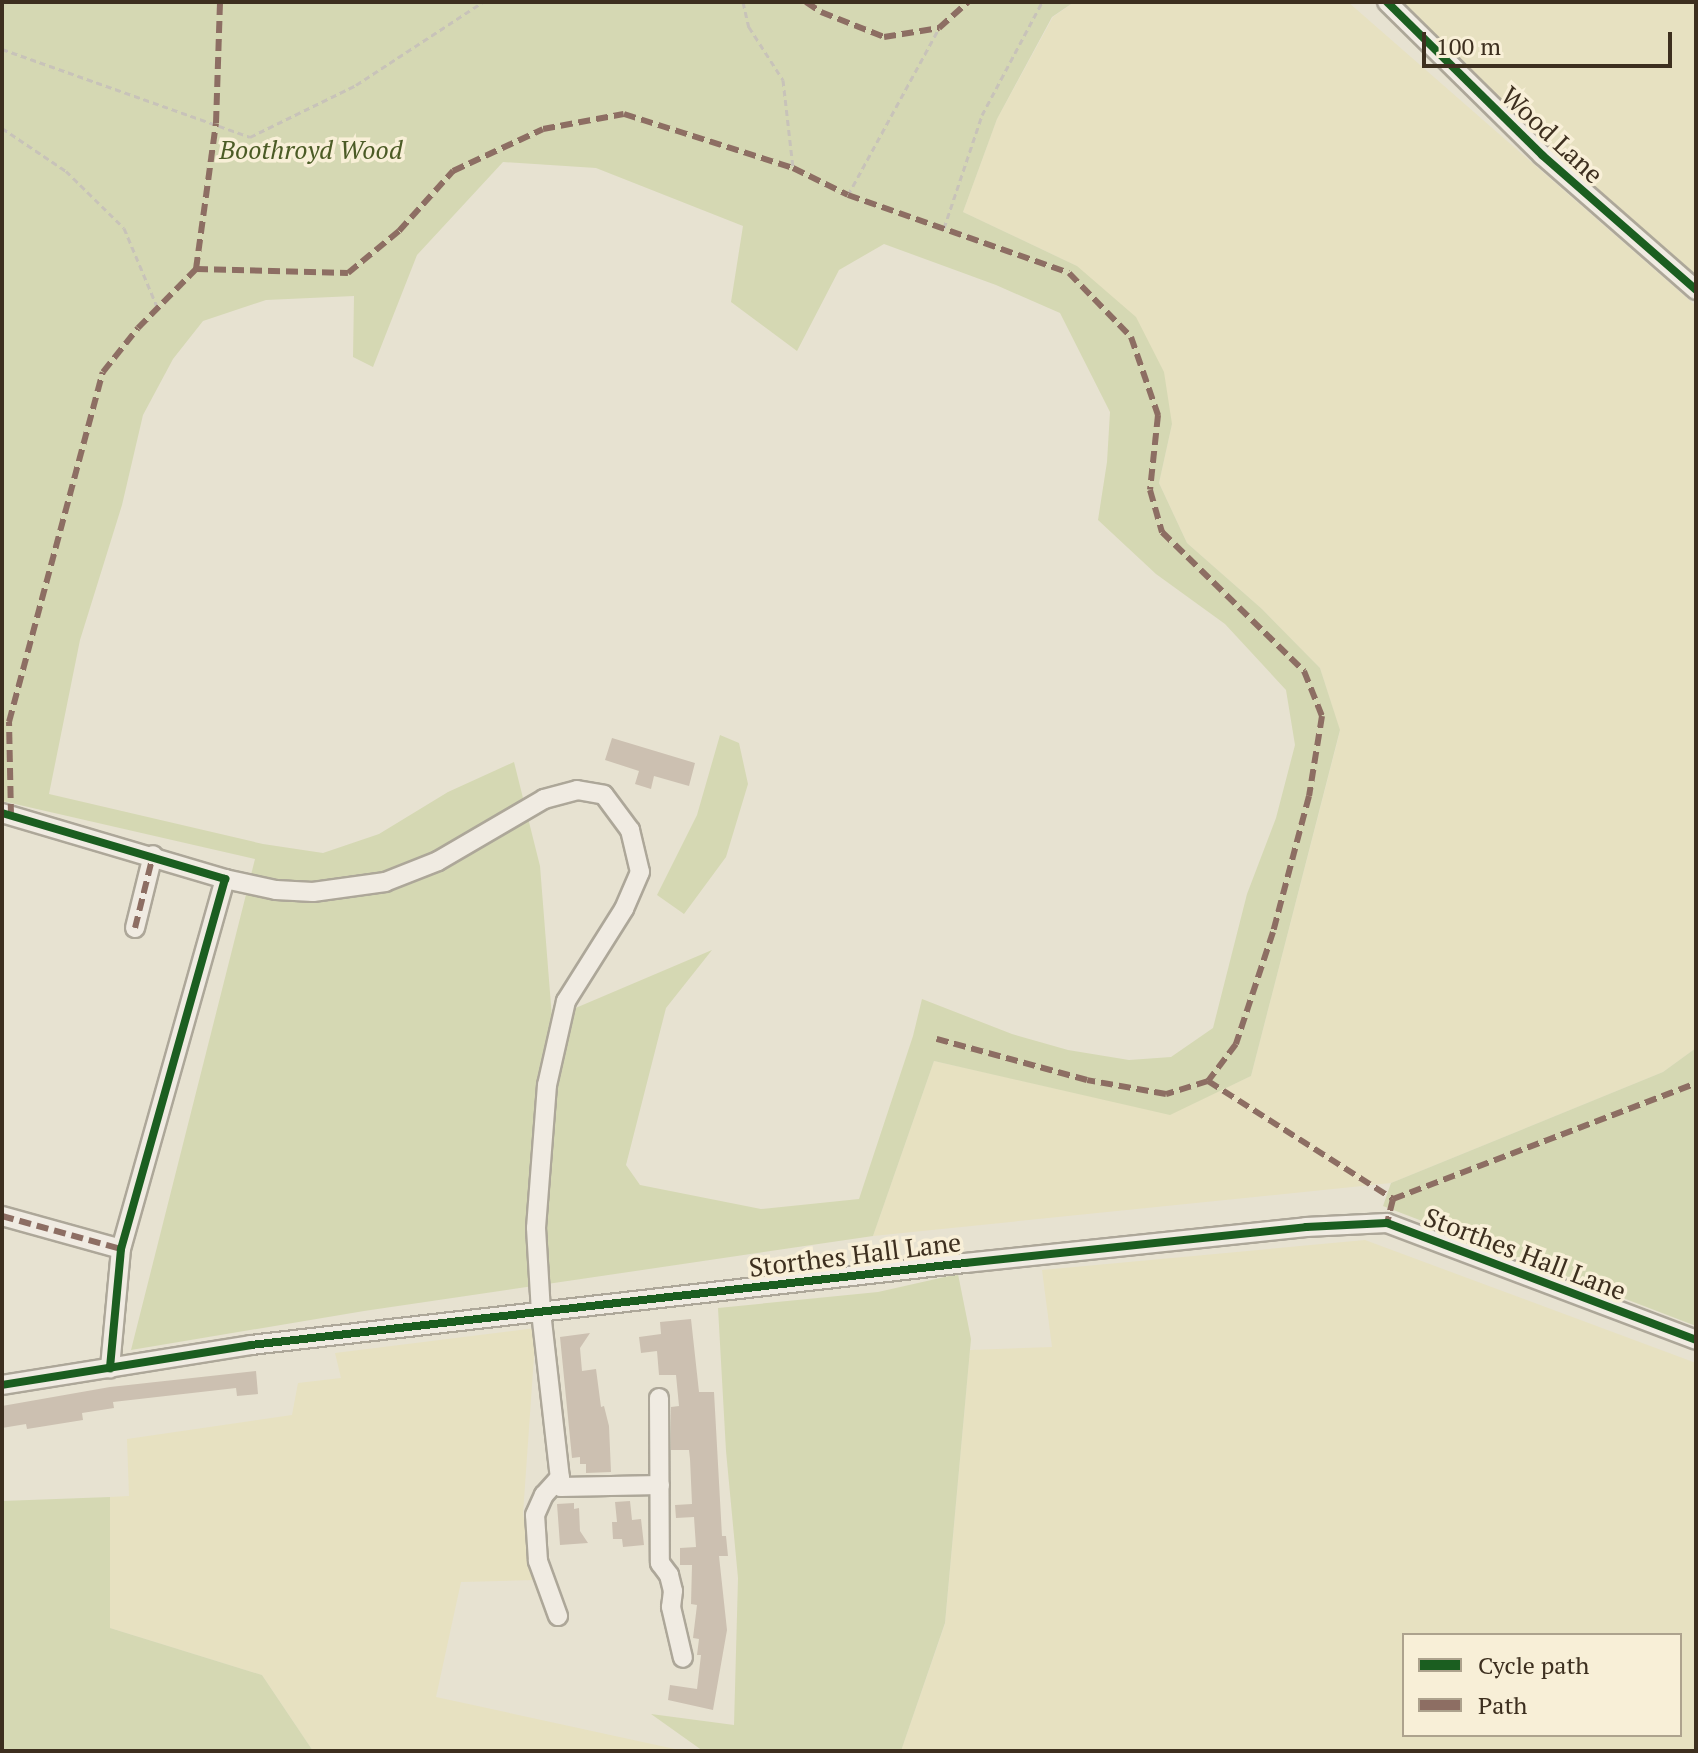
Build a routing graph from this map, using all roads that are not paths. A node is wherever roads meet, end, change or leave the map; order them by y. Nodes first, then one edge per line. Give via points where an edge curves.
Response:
1 (1387, 2) edge
2 (1696, 290) edge
3 (2, 813) edge
4 (153, 855) junction
5 (225, 879) junction
6 (135, 928) dead end
7 (2, 1216) edge
8 (121, 1249) junction
9 (541, 1312) junction
10 (1696, 1340) edge
11 (110, 1368) junction
12 (2, 1385) edge
13 (659, 1398) dead end
14 (560, 1477) junction
15 (660, 1485) junction
16 (558, 1616) dead end
17 (683, 1658) dead end

1 - 2 street, Wood Lane via 1542,155
3 - 4 street
4 - 5 street
4 - 6 street
5 - 8 street
5 - 9 street via 313,892 385,882 438,861 544,799 577,790 604,795 630,830 640,872 624,909 566,1001 547,1085 536,1228
7 - 8 street
8 - 11 street
9 - 10 street, Storthes Hall Lane via 1306,1227 1387,1223
9 - 11 street, Storthes Hall Lane via 251,1345
9 - 14 street
11 - 12 street, Storthes Hall Lane
13 - 15 street
14 - 15 street via 561,1487
14 - 16 street via 535,1515 538,1561
15 - 17 street via 660,1563 673,1591 671,1607

